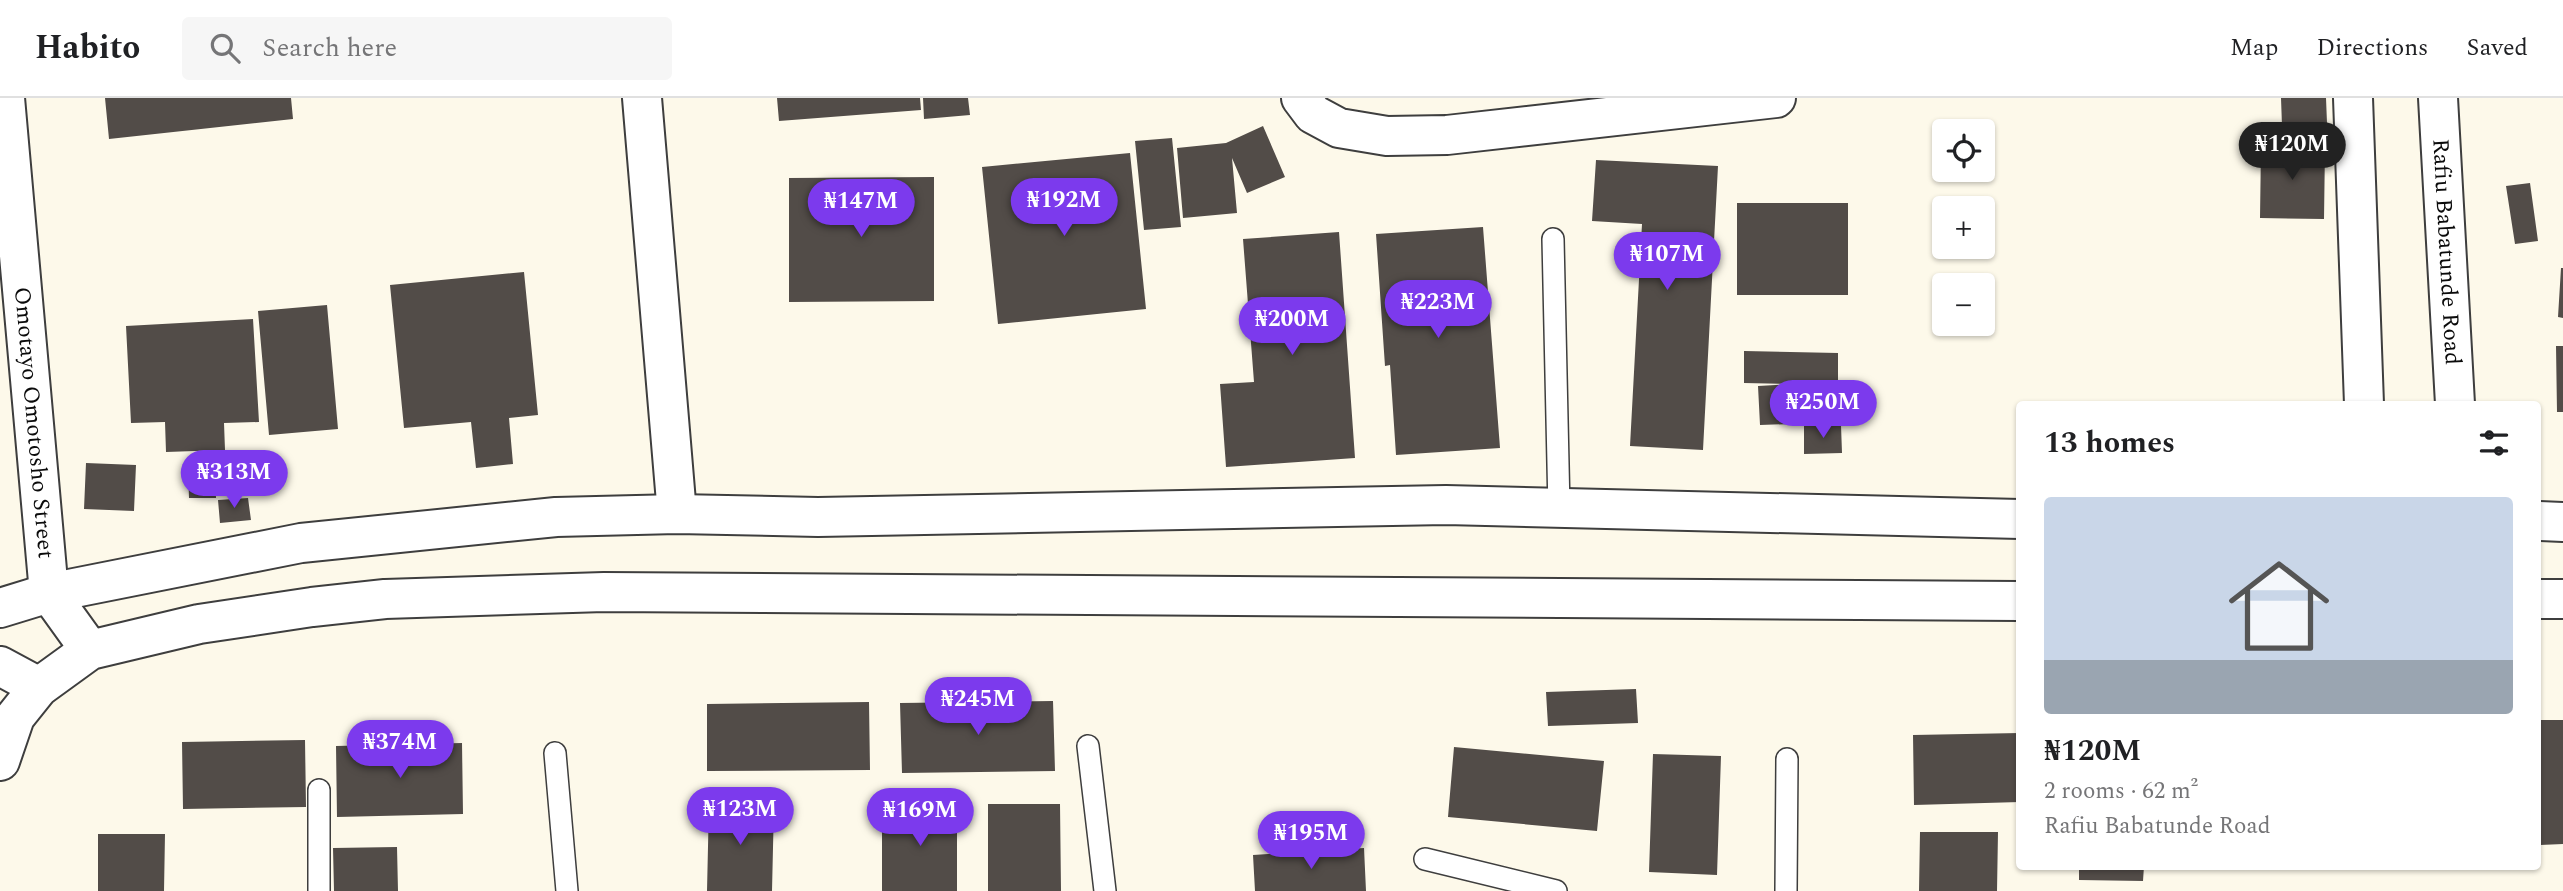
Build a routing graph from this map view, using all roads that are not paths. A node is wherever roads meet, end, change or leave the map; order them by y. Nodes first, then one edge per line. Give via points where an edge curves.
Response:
1 (5, 98) edge
2 (642, 98) edge
3 (1301, 98) edge
4 (1776, 98) edge
5 (2353, 98) edge
6 (2438, 98) edge
7 (1553, 239) dead end
8 (2364, 401) edge
9 (2455, 401) edge
10 (1559, 509) junction
11 (677, 514) junction
12 (2016, 519) edge
13 (2541, 521) edge
14 (2563, 522) edge
15 (49, 593) junction
16 (2541, 599) edge
17 (2563, 599) edge
18 (2016, 601) edge
19 (0, 608) edge
20 (90, 650) junction
21 (0, 666) edge
22 (39, 687) junction
23 (1088, 746) dead end
24 (555, 753) dead end
25 (1787, 759) dead end
26 (0, 761) edge
27 (319, 790) dead end
28 (1424, 859) dead end
29 (319, 891) edge
30 (567, 891) edge
31 (1105, 891) edge
32 (1556, 891) edge
33 (1786, 891) edge

1 - 15 street, Omotayo Omotosho Street
2 - 11 street
3 - 4 street via 1314,114 1339,128 1447,135
5 - 8 street
6 - 9 street, Rafiu Babatunde Road
7 - 10 lane
10 - 11 street via 1446,505 818,517
10 - 12 street
11 - 15 street via 556,517 301,543
13 - 14 street
15 - 19 street
15 - 20 street
16 - 17 street
18 - 20 street via 604,592 312,607 199,624
20 - 22 street
21 - 22 street
22 - 26 street via 15,717
23 - 31 lane
24 - 30 lane
25 - 33 lane
27 - 29 lane
28 - 32 lane

